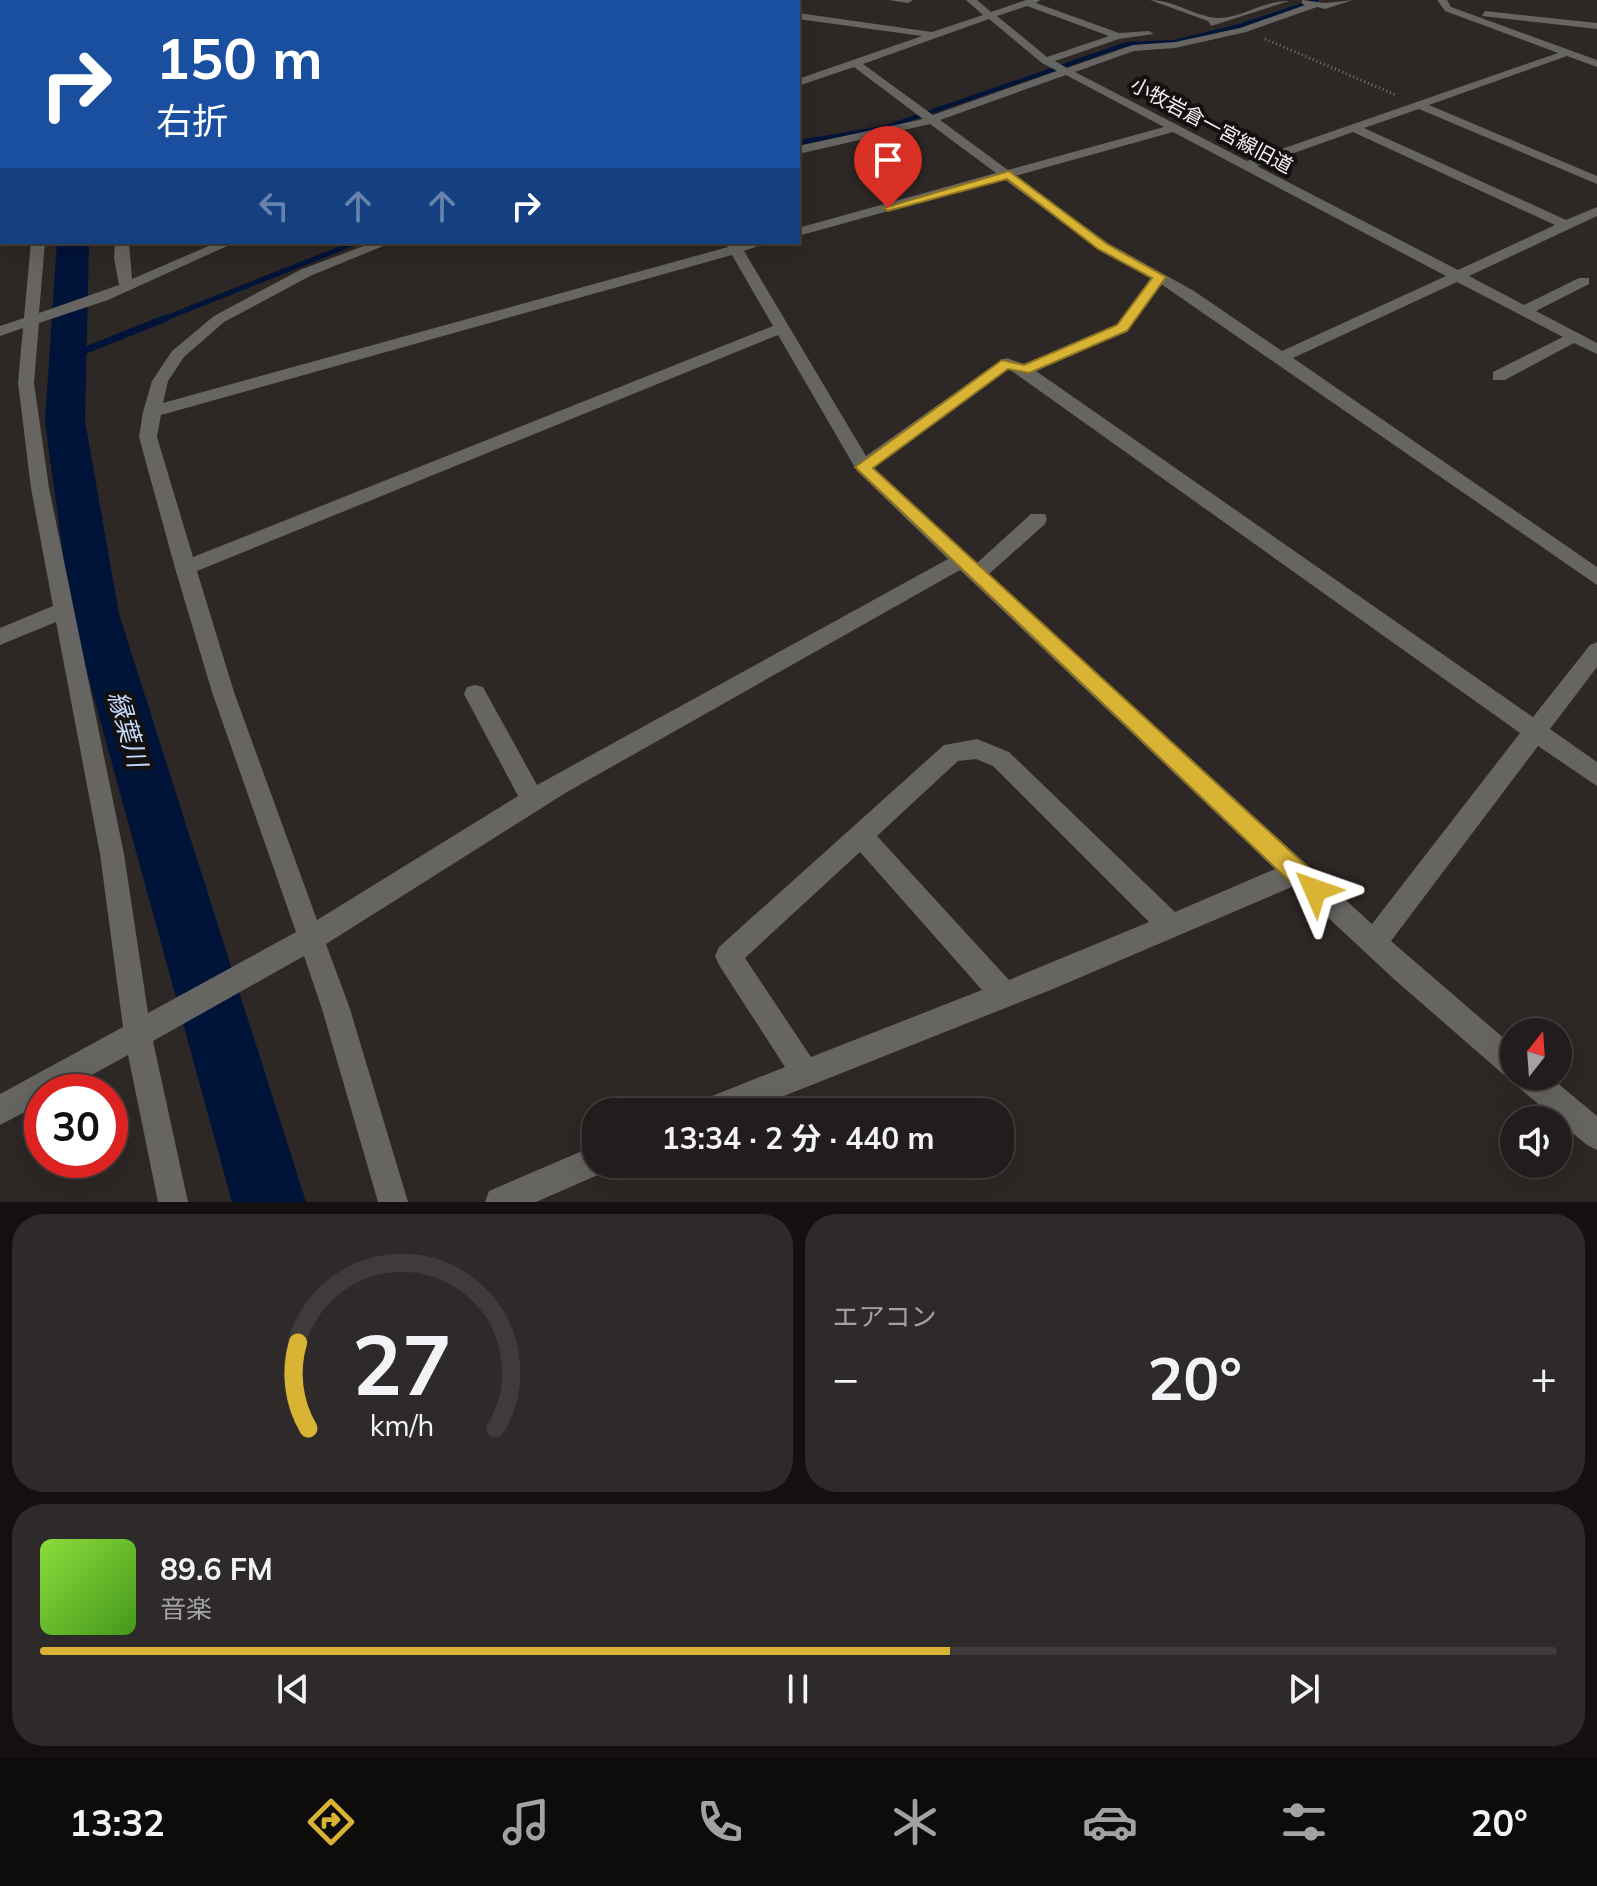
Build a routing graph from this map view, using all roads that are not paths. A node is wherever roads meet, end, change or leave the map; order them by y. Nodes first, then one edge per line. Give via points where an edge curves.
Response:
1 (893, 0) edge
2 (908, 0) edge
3 (971, 0) edge
4 (1155, 0) edge
5 (1288, 0) edge
6 (1298, 0) edge
7 (1348, 0) edge
8 (1442, 0) edge
9 (1031, 2) edge
10 (1313, 5) junction
11 (1461, 13) junction
12 (800, 16) edge
13 (990, 16) junction
14 (1217, 21) junction
15 (1597, 26) edge
16 (1192, 27) dead end
17 (1167, 33) dead end
18 (933, 35) junction
19 (1118, 36) junction
20 (1567, 53) junction
21 (856, 64) junction
22 (1597, 64) edge
23 (1057, 67) junction
24 (800, 82) edge
25 (1419, 105) junction
26 (928, 115) junction
27 (1173, 128) junction
28 (1353, 128) junction
29 (800, 150) edge
30 (1246, 166) junction
31 (1009, 175) junction
32 (1597, 180) edge
33 (1597, 211) edge
34 (1565, 225) junction
35 (800, 231) edge
36 (38, 244) edge
37 (122, 244) edge
38 (224, 244) edge
39 (381, 244) edge
40 (734, 246) edge
41 (1455, 275) junction
42 (1159, 277) junction
43 (1584, 281) dead end
44 (126, 286) junction
45 (1524, 311) junction
46 (33, 322) junction
47 (781, 328) junction
48 (0, 331) edge
49 (1575, 337) junction
50 (1597, 349) edge
51 (1281, 358) junction
52 (1024, 370) junction
53 (1499, 376) dead end
54 (151, 412) junction
55 (863, 467) junction
56 (1038, 519) dead end
57 (185, 568) junction
58 (969, 568) junction
59 (1597, 577) edge
60 (63, 610) junction
61 (0, 637) edge
62 (1597, 651) edge
63 (475, 694) dead end
64 (1535, 732) junction
65 (1597, 775) edge
66 (533, 801) junction
67 (861, 836) junction
68 (1296, 873) junction
69 (1171, 926) junction
70 (303, 942) junction
71 (1373, 943) junction
72 (1004, 995) junction
73 (145, 1031) junction
74 (1500, 1053) edge
75 (805, 1073) junction
76 (1544, 1090) edge
77 (742, 1098) edge
78 (0, 1110) edge
79 (1597, 1135) edge
80 (582, 1166) edge
81 (173, 1202) edge
82 (393, 1202) edge
83 (500, 1202) edge

1 - 2 street
3 - 13 street, 小牧岩倉一宮線旧道
4 - 14 street
5 - 14 street
6 - 10 street
7 - 10 street
8 - 11 street via 1448,9
9 - 13 street
9 - 19 street
10 - 23 street via 1243,30
11 - 15 street
11 - 20 street
12 - 18 street
13 - 18 street
13 - 23 street, 小牧岩倉一宮線旧道
14 - 16 street
17 - 19 street
18 - 21 street
19 - 23 street
20 - 22 street
20 - 25 street
21 - 24 street
21 - 26 street
23 - 26 street
23 - 27 street, 小牧岩倉一宮線旧道
25 - 28 street
25 - 32 street
26 - 29 street via 865,137
26 - 31 street
27 - 30 street, 小牧岩倉一宮線旧道
27 - 31 street
28 - 30 street
28 - 34 street
30 - 41 street, 小牧岩倉一宮線旧道
31 - 35 street
31 - 42 street via 1103,246
33 - 34 street
34 - 41 street
36 - 46 street
37 - 44 street
38 - 44 street
39 - 54 street via 305,273 219,319 178,354 160,381
40 - 47 street
40 - 54 street
41 - 45 street, 小牧岩倉一宮線旧道
41 - 51 street
42 - 51 street
42 - 52 street via 1122,328
43 - 45 street
44 - 46 street
45 - 49 street, 小牧岩倉一宮線旧道
46 - 48 street
46 - 60 street via 26,383
47 - 55 street
47 - 57 street
49 - 50 street, 小牧岩倉一宮線旧道
49 - 53 street
51 - 59 street
52 - 55 street via 1007,363
52 - 64 street
54 - 57 street via 148,437
55 - 58 street
56 - 58 street
57 - 70 street
58 - 66 street
58 - 68 street
60 - 61 street
60 - 73 street
62 - 64 street
63 - 66 street
64 - 65 street
64 - 71 street
66 - 70 street
67 - 69 street via 952,752 977,749 1001,759
67 - 72 street
67 - 75 street via 728,956
68 - 69 street
68 - 71 street
69 - 72 street
70 - 73 street
70 - 82 street via 336,1009
71 - 74 street
72 - 75 street
73 - 78 street
73 - 81 street
75 - 77 street
76 - 79 street
80 - 83 street

